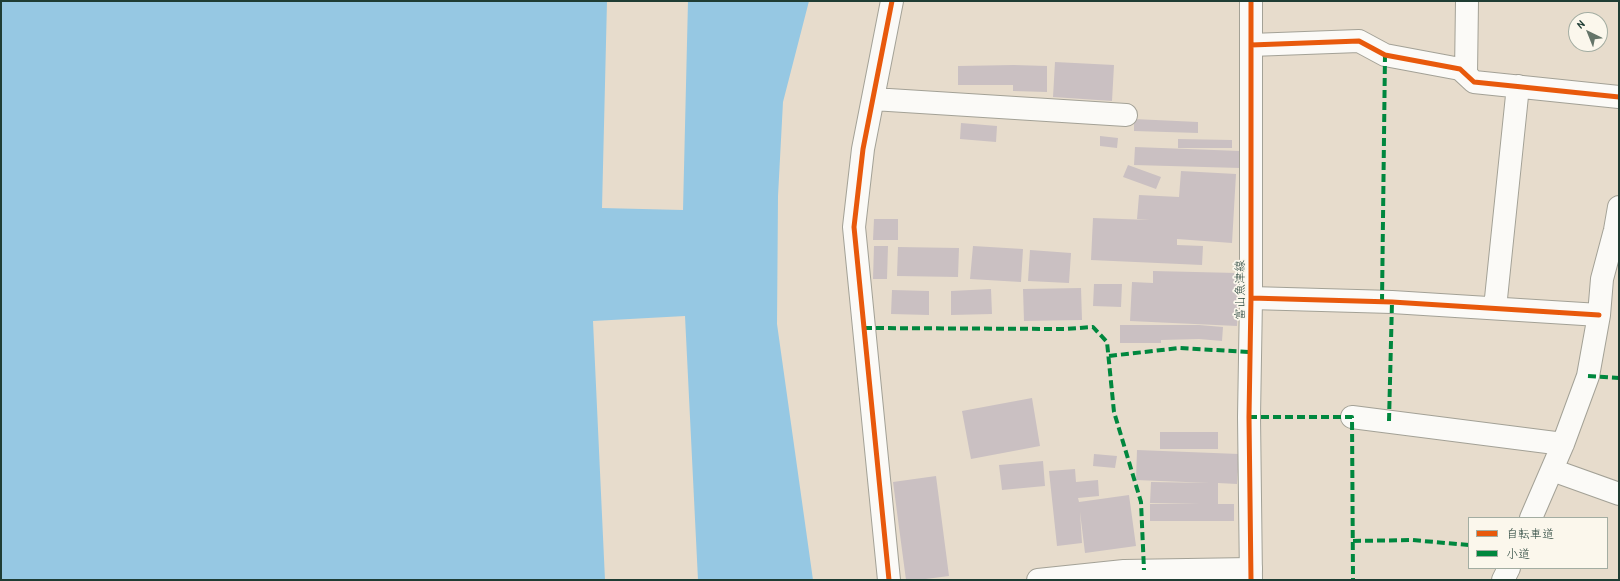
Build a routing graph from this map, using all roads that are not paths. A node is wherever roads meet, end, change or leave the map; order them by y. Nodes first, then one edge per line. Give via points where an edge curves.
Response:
1 (892, 1) edge
2 (1250, 1) edge
3 (1467, 1) edge
4 (1251, 45) junction
5 (1466, 74) junction
6 (1518, 86) junction
7 (1619, 97) edge
8 (873, 99) junction
9 (1126, 115) dead end
10 (1619, 207) edge
11 (1251, 298) junction
12 (1495, 308) junction
13 (1599, 315) junction
14 (1352, 417) dead end
15 (1563, 444) junction
16 (1552, 470) junction
17 (1619, 494) edge
18 (1531, 517) edge
19 (1509, 569) edge
20 (1251, 575) edge
21 (889, 580) edge
22 (1038, 580) edge
23 (1504, 580) edge

1 - 8 street
2 - 4 street, 富山魚津線
3 - 5 street
4 - 5 street via 1359,41 1385,55 1460,69
4 - 11 street, 富山魚津線
5 - 6 street via 1474,82
6 - 7 street
6 - 12 street
8 - 9 street
8 - 21 street via 863,149 854,227
10 - 13 street via 1602,279
11 - 12 street
11 - 20 street, 富山魚津線
12 - 13 street
13 - 15 street via 1588,376
14 - 15 street
15 - 16 street
16 - 17 street
16 - 18 street
19 - 23 street
20 - 22 street via 1124,570

